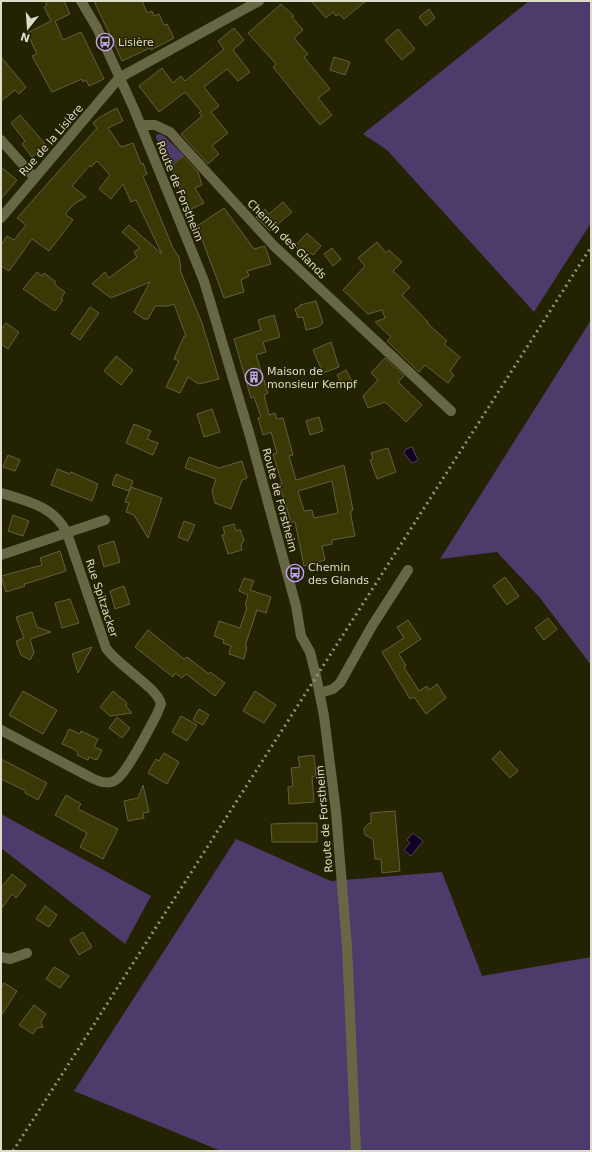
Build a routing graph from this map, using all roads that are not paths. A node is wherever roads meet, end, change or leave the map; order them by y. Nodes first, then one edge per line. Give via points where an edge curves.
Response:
1 (81, 1) edge
2 (259, 1) edge
3 (119, 78) junction
4 (140, 125) junction
5 (1, 140) edge
6 (34, 177) junction
7 (1, 218) edge
8 (451, 411) dead end
9 (1, 492) edge
10 (105, 520) dead end
11 (67, 533) junction
12 (1, 555) edge
13 (408, 570) dead end
14 (320, 693) junction
15 (1, 730) edge
16 (27, 953) dead end
17 (1, 956) edge
18 (356, 1151) edge

1 - 3 street, Route de Forstheim
2 - 3 street
3 - 4 street, Route de Forstheim
3 - 6 street, Rue de la Lisière
4 - 8 street, Chemin des Glands via 155,125 170,132 274,246
4 - 14 street, Route de Forstheim via 204,281 250,436 296,606 301,636 310,652
5 - 6 street
6 - 7 street, Rue de la Lisière
9 - 11 street, Rue Spitzacker via 49,510 59,519
10 - 11 street
11 - 12 street
11 - 15 street, Rue Spitzacker via 106,648 116,661 158,696 160,709 121,776 110,783 88,776
13 - 14 street via 340,683 333,689
14 - 18 street, Route de Forstheim via 336,812 346,930
16 - 17 street via 10,959

